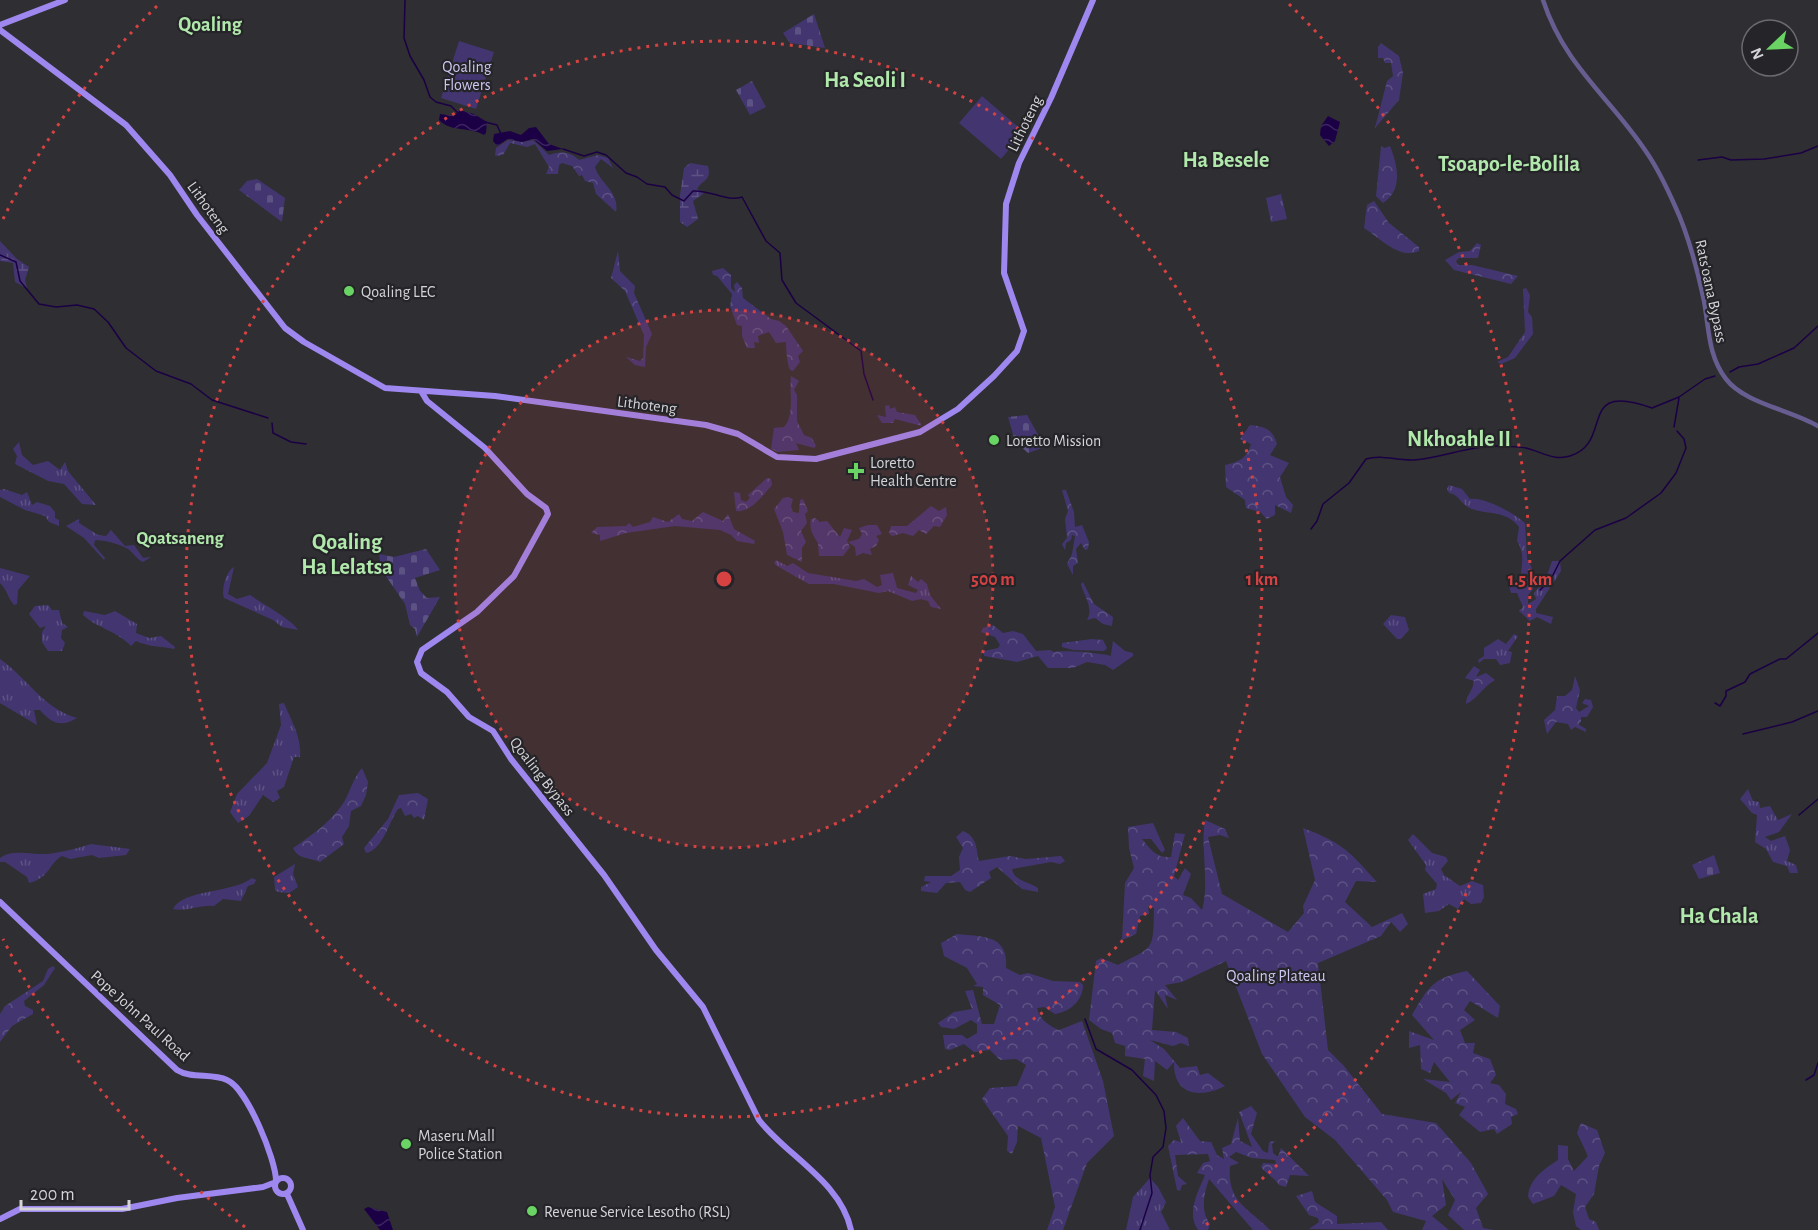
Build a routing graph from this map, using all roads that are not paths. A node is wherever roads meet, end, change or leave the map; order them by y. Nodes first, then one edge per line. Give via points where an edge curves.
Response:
1 (65, 0) edge
2 (1093, 0) edge
3 (1543, 0) edge
4 (4, 22) edge
5 (4, 34) edge
6 (421, 391) junction
7 (1818, 426) edge
8 (0, 902) edge
9 (275, 1168) junction
10 (285, 1178) junction
11 (276, 1182) junction
12 (263, 1187) junction
13 (277, 1192) junction
14 (287, 1194) junction
15 (295, 1213) junction
16 (0, 1219) edge
17 (303, 1230) edge
18 (851, 1230) edge

1 - 4 main road
2 - 6 main road, Lithoteng via 1022,157 1006,204 1004,273 1024,326 1020,345 987,384 938,422 902,439 868,448 816,459 784,460 738,434 706,425 495,396
3 - 7 street, Rats'oana Bypass via 1568,55 1647,153 1674,204 1693,249 1708,338 1720,370 1745,395
4 - 5 main road
5 - 6 main road, Lithoteng via 126,125 170,176 269,310 294,335 385,388
6 - 18 main road, Qoaling Bypass via 427,401 495,459 548,514 514,576 477,612 422,650 417,662 419,670 447,692 469,717 493,731 707,1014 759,1120 821,1181 842,1207
8 - 9 main road, Pope John Paul Road via 177,1070 216,1076 234,1085 249,1106
9 - 10 main road, Pope John Paul Road
9 - 11 main road, Pope John Paul Road
10 - 11 main road
10 - 14 main road via 292,1185
11 - 12 main road
11 - 13 main road
12 - 13 main road
12 - 16 main road via 122,1209 20,1209
13 - 14 main road
13 - 15 main road
14 - 15 main road
15 - 17 main road

